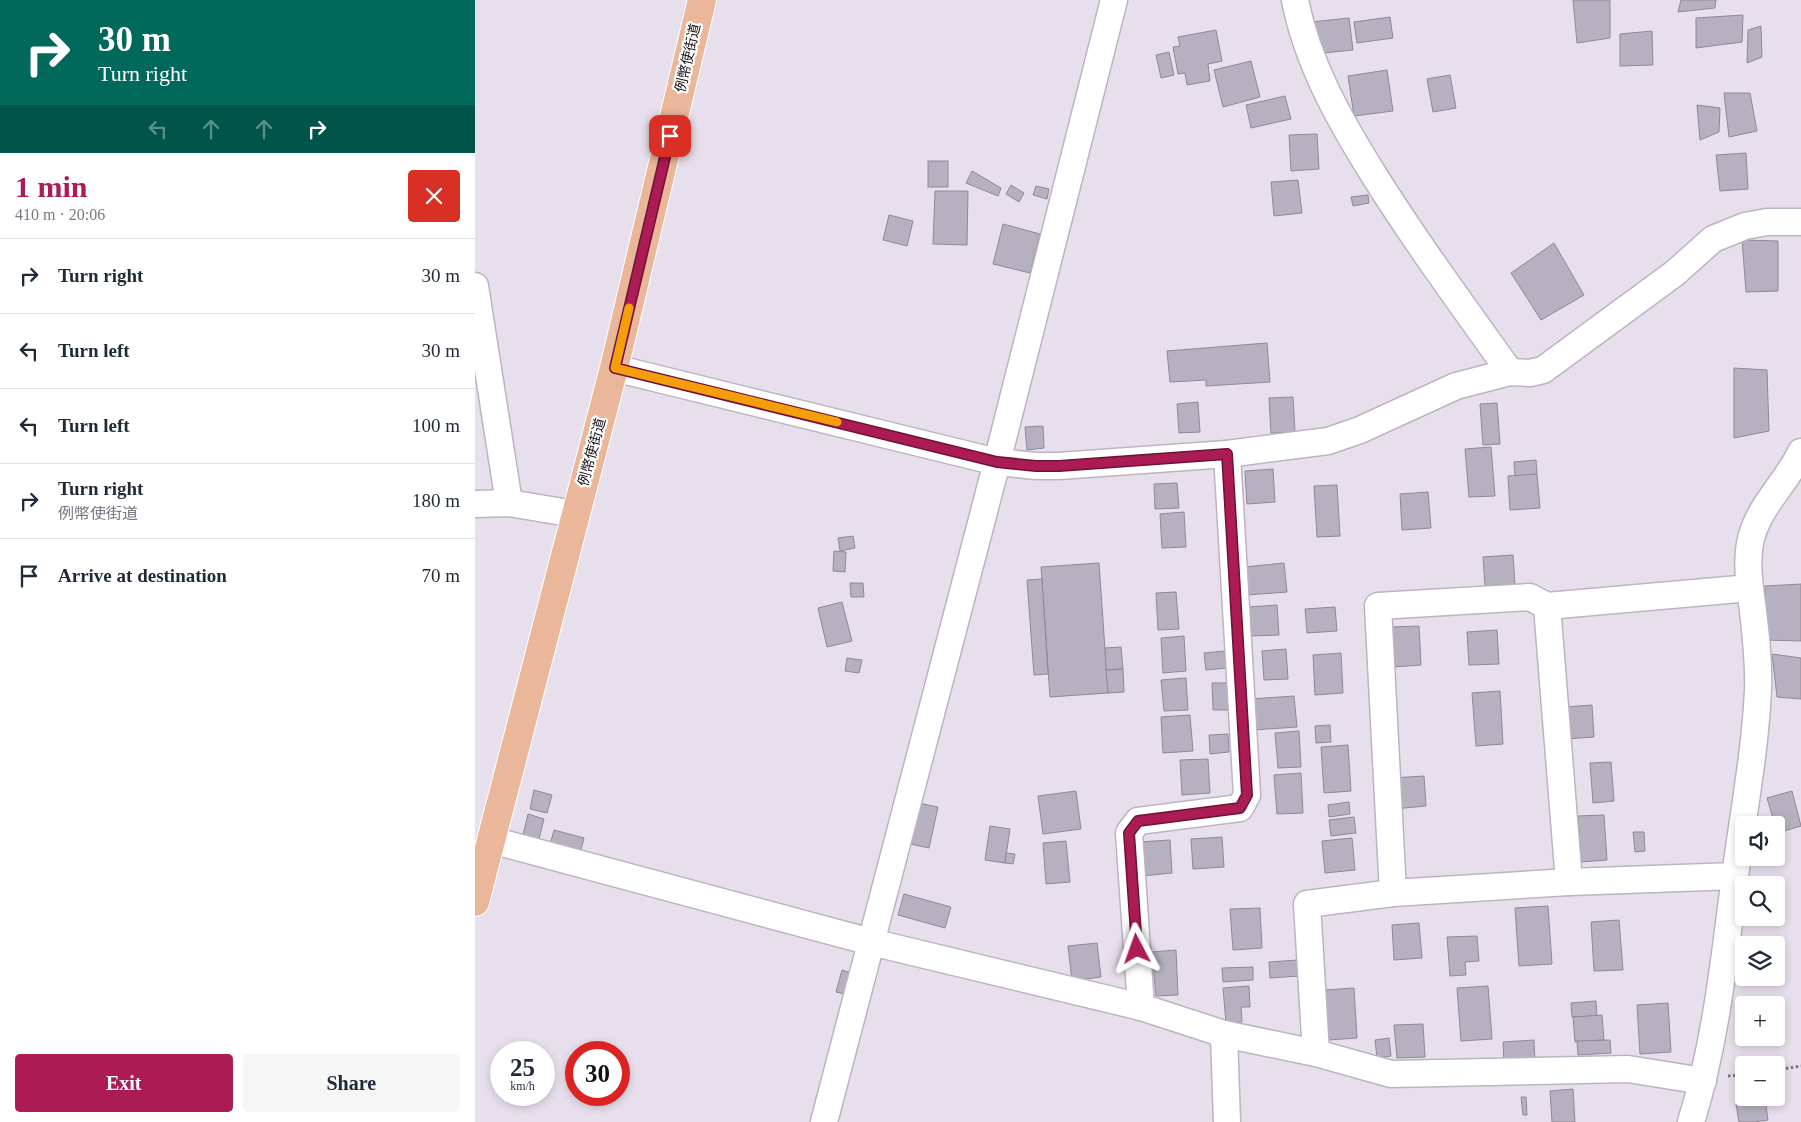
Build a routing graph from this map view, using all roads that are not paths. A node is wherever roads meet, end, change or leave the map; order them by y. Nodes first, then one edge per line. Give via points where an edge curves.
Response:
1 (702, 0) edge
2 (1114, 0) edge
3 (1295, 0) edge
4 (1801, 222) edge
5 (475, 286) edge
6 (615, 368) junction
7 (1510, 372) junction
8 (1801, 452) edge
9 (1227, 454) junction
10 (997, 462) junction
11 (1793, 484) edge
12 (509, 503) junction
13 (475, 504) edge
14 (575, 514) junction
15 (1750, 588) junction
16 (1547, 606) junction
17 (491, 840) junction
18 (1735, 876) junction
19 (1569, 882) junction
20 (1393, 893) junction
21 (475, 902) edge
22 (871, 942) junction
23 (1141, 1007) junction
24 (1224, 1034) junction
25 (1315, 1053) junction
26 (1703, 1081) junction
27 (824, 1122) edge
28 (1227, 1122) edge
29 (1691, 1122) edge

1 - 6 main road, 例幣使街道
2 - 10 street
3 - 7 street via 1311,54 1344,127 1402,221
4 - 7 street via 1745,226 1713,239 1675,273 1543,370
5 - 12 street
6 - 10 street
6 - 14 main road, 例幣使街道
7 - 9 street via 1456,386 1360,430 1328,441
8 - 11 street
9 - 10 street via 1059,466
9 - 23 street via 1247,795 1240,808 1138,821 1129,833
10 - 22 street
11 - 15 street via 1764,506 1756,522 1747,566
12 - 13 street
12 - 14 street
14 - 17 main road, 例幣使街道
15 - 16 street
15 - 18 street via 1759,676 1757,724
16 - 19 street
16 - 20 street via 1530,597 1378,606
17 - 21 main road, 例幣使街道
17 - 22 street
18 - 19 street
18 - 26 street via 1717,1010
19 - 20 street
20 - 25 street via 1307,904
22 - 23 street
22 - 27 street
23 - 24 street
24 - 25 street
24 - 28 street
25 - 26 street via 1391,1074 1628,1068
26 - 29 street

